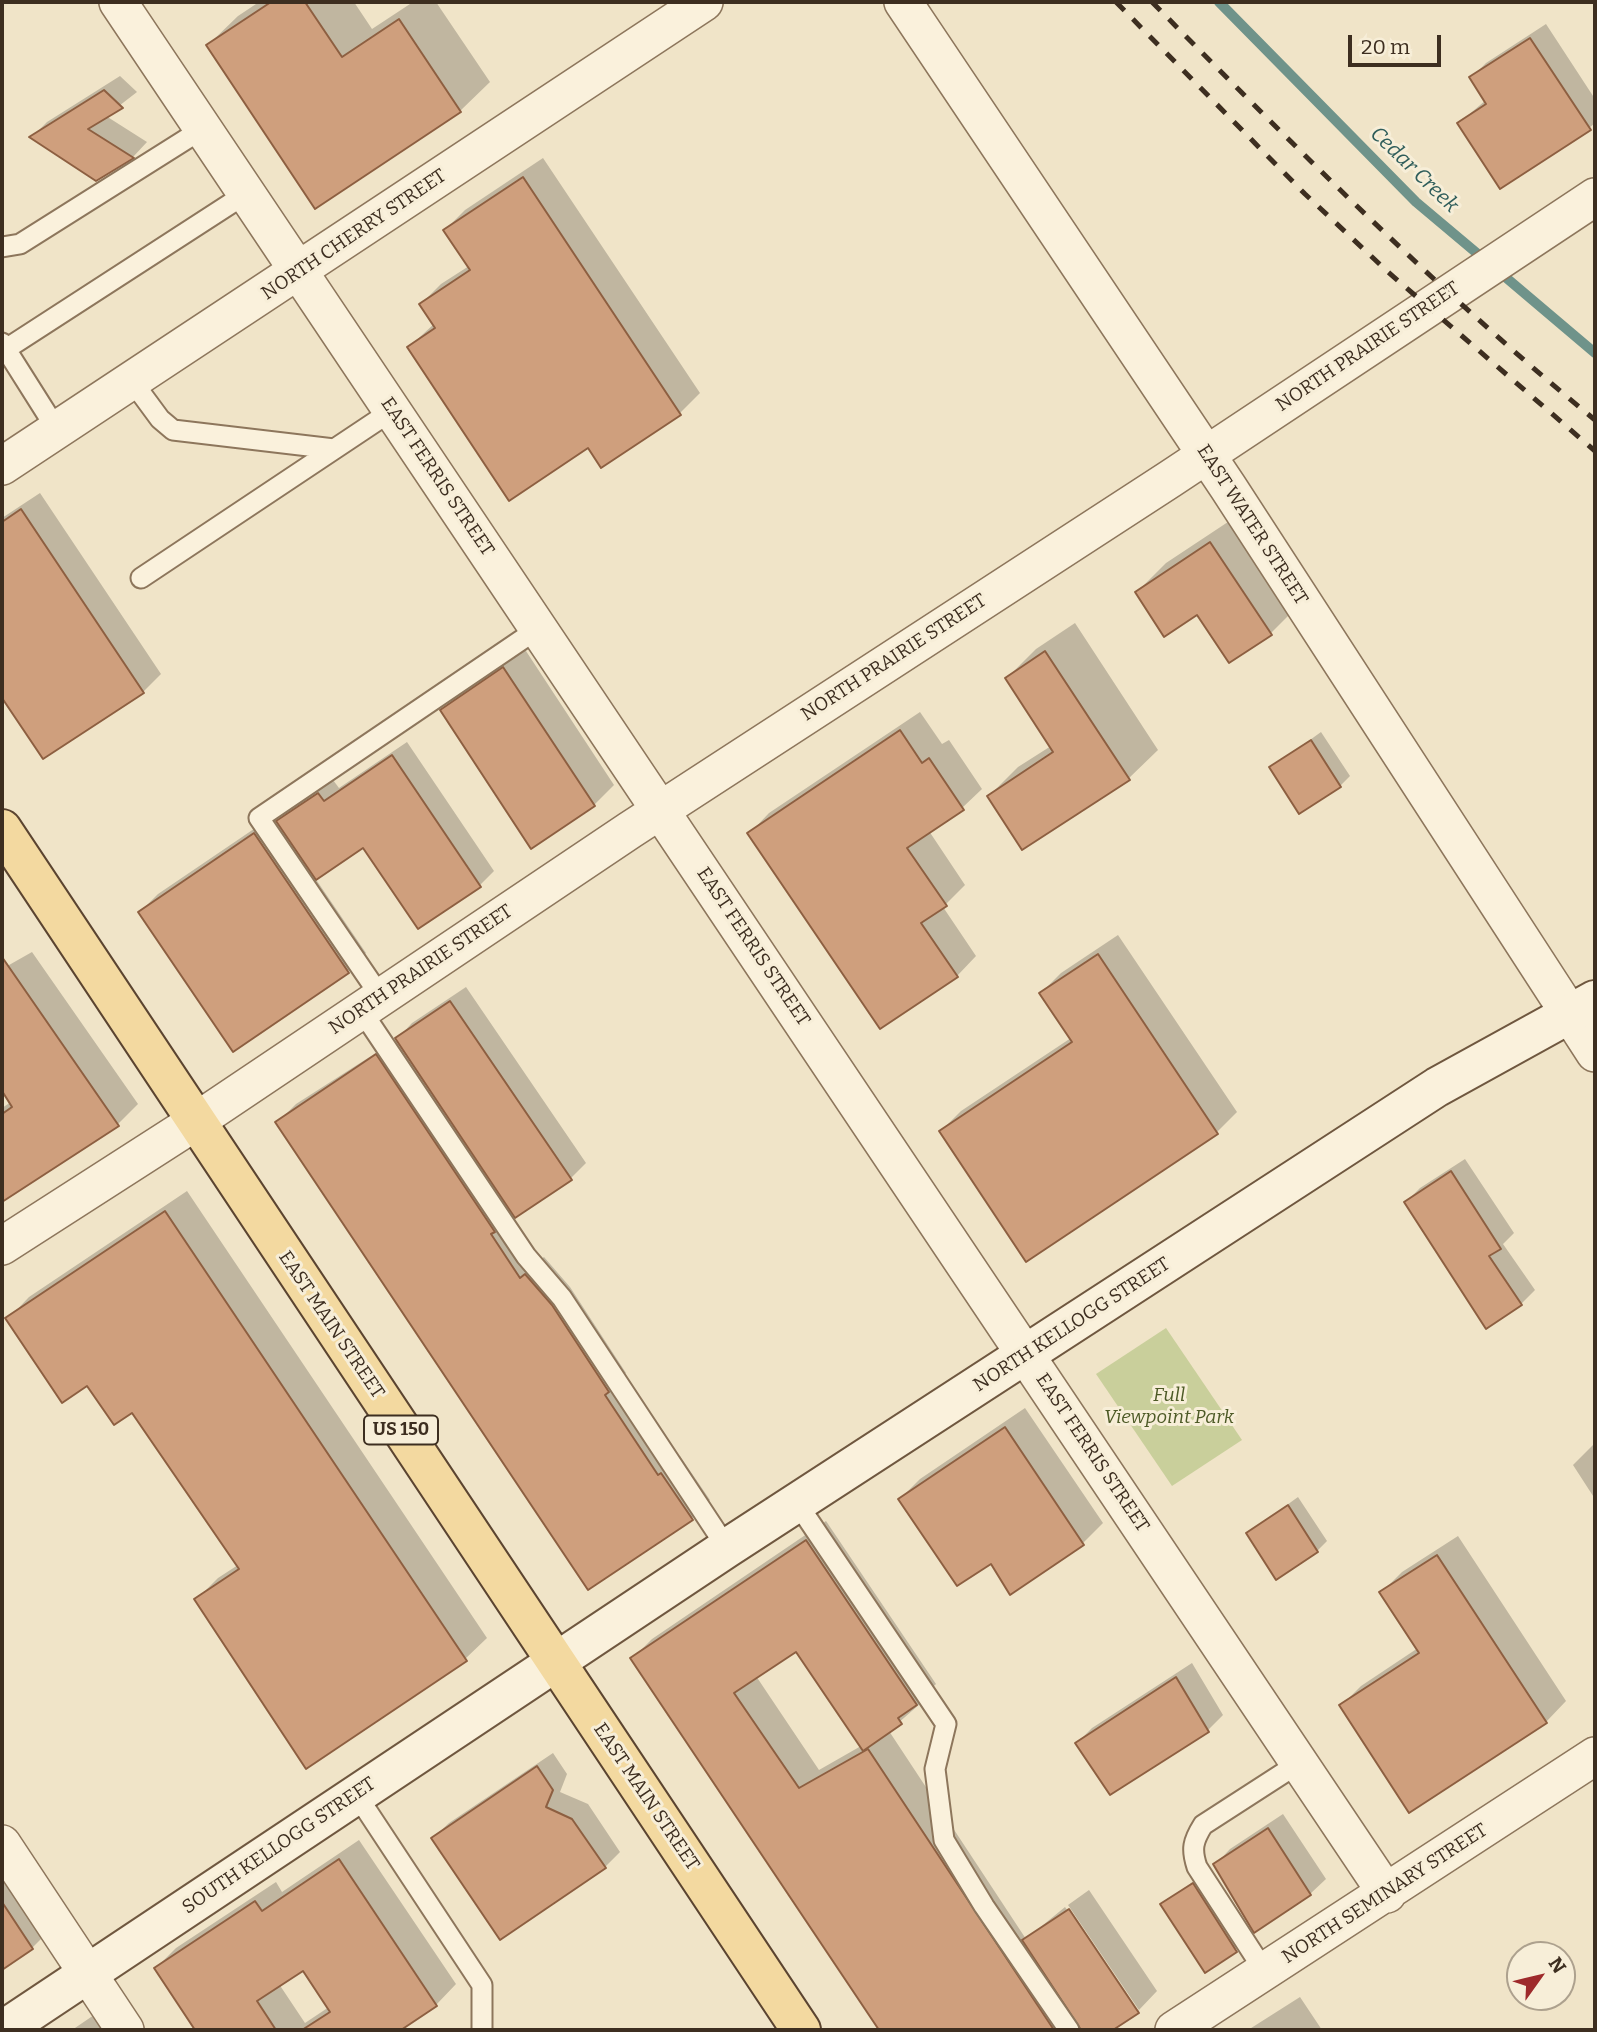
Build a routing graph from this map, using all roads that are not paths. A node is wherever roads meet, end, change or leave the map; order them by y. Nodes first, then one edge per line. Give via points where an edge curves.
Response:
1 (118, 2) edge
2 (704, 2) edge
3 (903, 2) edge
4 (204, 128) junction
5 (247, 193) junction
6 (1595, 197) edge
7 (2, 247) edge
8 (299, 271) junction
9 (4, 346) edge
10 (132, 380) junction
11 (393, 410) junction
12 (57, 430) junction
13 (334, 449) junction
14 (1206, 454) junction
15 (2, 466) edge
16 (141, 578) dead end
17 (539, 628) junction
18 (661, 809) junction
19 (2, 829) edge
20 (371, 1004) junction
21 (1582, 1006) edge
22 (1595, 1053) edge
23 (195, 1122) junction
24 (2, 1245) edge
25 (1027, 1354) junction
26 (797, 1503) junction
27 (727, 1548) junction
28 (556, 1661) junction
29 (1595, 1756) edge
30 (1299, 1763) junction
31 (356, 1794) junction
32 (2, 1844) edge
33 (1387, 1894) junction
34 (1265, 1972) junction
35 (88, 1975) junction
36 (3, 2030) edge
37 (125, 2030) edge
38 (482, 2030) edge
39 (801, 2030) edge
40 (1069, 2030) edge
41 (1174, 2030) edge

1 - 4 street, EAST FERRIS STREET
2 - 8 street, NORTH CHERRY STREET
3 - 14 street, EAST WATER STREET
4 - 5 street, EAST FERRIS STREET
4 - 7 lane via 20,244
5 - 8 street, EAST FERRIS STREET
5 - 9 lane
6 - 14 street, NORTH PRAIRIE STREET
8 - 10 street, NORTH CHERRY STREET
8 - 11 street, EAST FERRIS STREET
9 - 12 lane
10 - 12 street, NORTH CHERRY STREET
10 - 13 lane via 173,430
11 - 13 lane
11 - 17 street, EAST FERRIS STREET
12 - 15 street, NORTH CHERRY STREET
13 - 16 lane
14 - 18 street, NORTH PRAIRIE STREET
14 - 21 street, EAST WATER STREET
17 - 18 street, EAST FERRIS STREET
17 - 20 lane via 259,818
18 - 20 street, NORTH PRAIRIE STREET
18 - 25 street, EAST FERRIS STREET
19 - 23 main road, EAST MAIN STREET / US 150
20 - 23 street, NORTH PRAIRIE STREET
20 - 27 lane via 526,1256 562,1298
21 - 22 street, EAST WATER STREET
21 - 25 main road, NORTH KELLOGG STREET via 1437,1087
23 - 24 street, NORTH PRAIRIE STREET
23 - 28 main road, EAST MAIN STREET / US 150
25 - 26 main road, NORTH KELLOGG STREET
25 - 30 street, EAST FERRIS STREET
26 - 27 main road, NORTH KELLOGG STREET
26 - 40 lane via 946,1724 935,1769 944,1840
27 - 28 main road, NORTH KELLOGG STREET
28 - 31 main road, SOUTH KELLOGG STREET
28 - 39 main road, EAST MAIN STREET / US 150
29 - 33 street, NORTH SEMINARY STREET
30 - 33 street, EAST FERRIS STREET
30 - 34 lane via 1203,1825 1194,1838 1192,1852 1198,1867
31 - 35 main road, SOUTH KELLOGG STREET
31 - 38 lane via 482,1984
32 - 35 street
33 - 34 street, NORTH SEMINARY STREET
34 - 41 street, NORTH SEMINARY STREET
35 - 36 main road, SOUTH KELLOGG STREET
35 - 37 street

